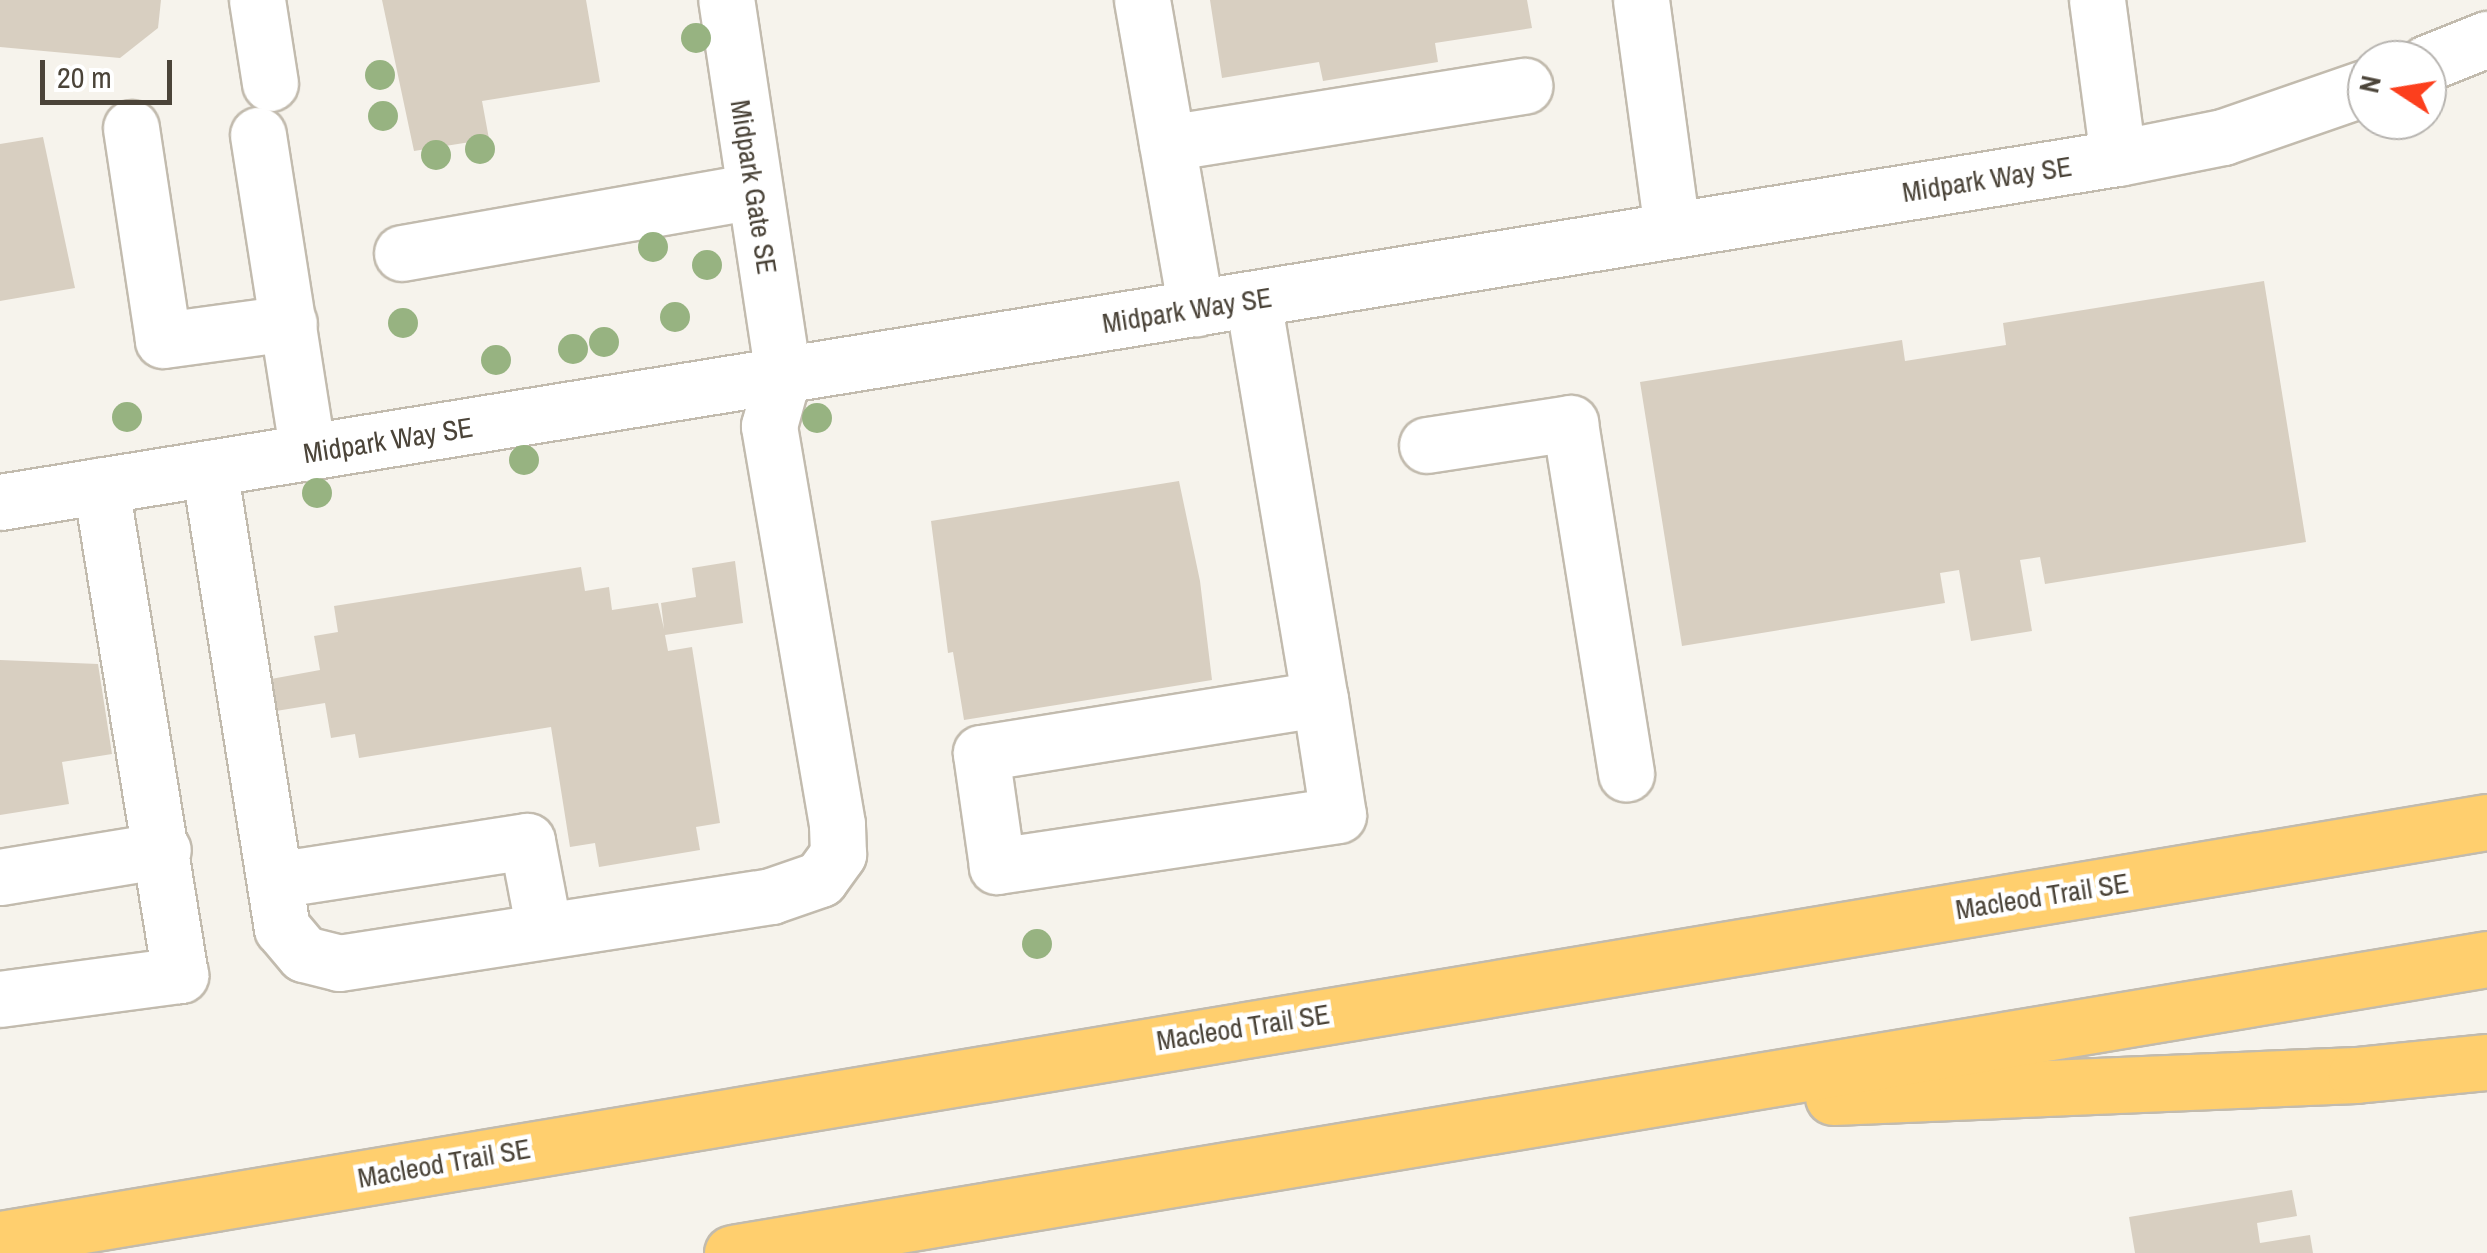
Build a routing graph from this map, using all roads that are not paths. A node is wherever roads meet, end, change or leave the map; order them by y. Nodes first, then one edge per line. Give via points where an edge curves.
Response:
1 (257, 0) edge
2 (726, 0) edge
3 (1142, 0) edge
4 (1640, 0) edge
5 (2097, 0) edge
6 (2487, 39) edge
7 (2447, 55) edge
8 (270, 82) dead end
9 (1524, 86) dead end
10 (2347, 94) edge
11 (131, 128) dead end
12 (258, 136) dead end
13 (1166, 143) junction
14 (2118, 158) junction
15 (755, 190) junction
16 (1672, 230) junction
17 (402, 253) dead end
18 (1253, 300) junction
19 (1196, 308) junction
20 (289, 323) junction
21 (782, 374) junction
22 (1428, 445) dead end
23 (308, 453) junction
24 (210, 468) junction
25 (101, 485) junction
26 (0, 502) edge
27 (1320, 700) junction
28 (1626, 774) dead end
29 (2478, 823) edge
30 (163, 850) junction
31 (0, 877) edge
32 (274, 880) junction
33 (544, 930) junction
34 (2487, 959) edge
35 (0, 1000) edge
36 (2487, 1062) edge
37 (1590, 1107) junction
38 (11, 1235) edge
39 (732, 1253) edge

1 - 8 street
2 - 15 street, Midpark Gate SE
3 - 13 street
4 - 16 street
5 - 14 street
6 - 7 street
9 - 13 street
10 - 14 street, Midpark Way SE via 2223,138
11 - 20 street via 163,340
12 - 20 street
13 - 19 street
14 - 16 street, Midpark Way SE
15 - 17 street
15 - 21 street, Midpark Gate SE
16 - 18 street, Midpark Way SE
18 - 19 street, Midpark Way SE
18 - 27 street
19 - 21 street, Midpark Way SE
20 - 23 street
21 - 23 street, Midpark Way SE
21 - 33 street via 770,426 838,854 820,879 771,896
22 - 28 street via 1570,423
23 - 24 street, Midpark Way SE
24 - 25 street, Midpark Way SE
24 - 32 street
25 - 26 street, Midpark Way SE
25 - 30 street
27 - 27 street via 1338,815 997,866 981,753
29 - 38 highway, Macleod Trail SE
30 - 31 street
30 - 35 street via 180,975
32 - 33 street via 282,928 314,960 339,962
32 - 33 street via 527,840
34 - 37 highway
36 - 37 highway via 2336,1076
37 - 39 highway

